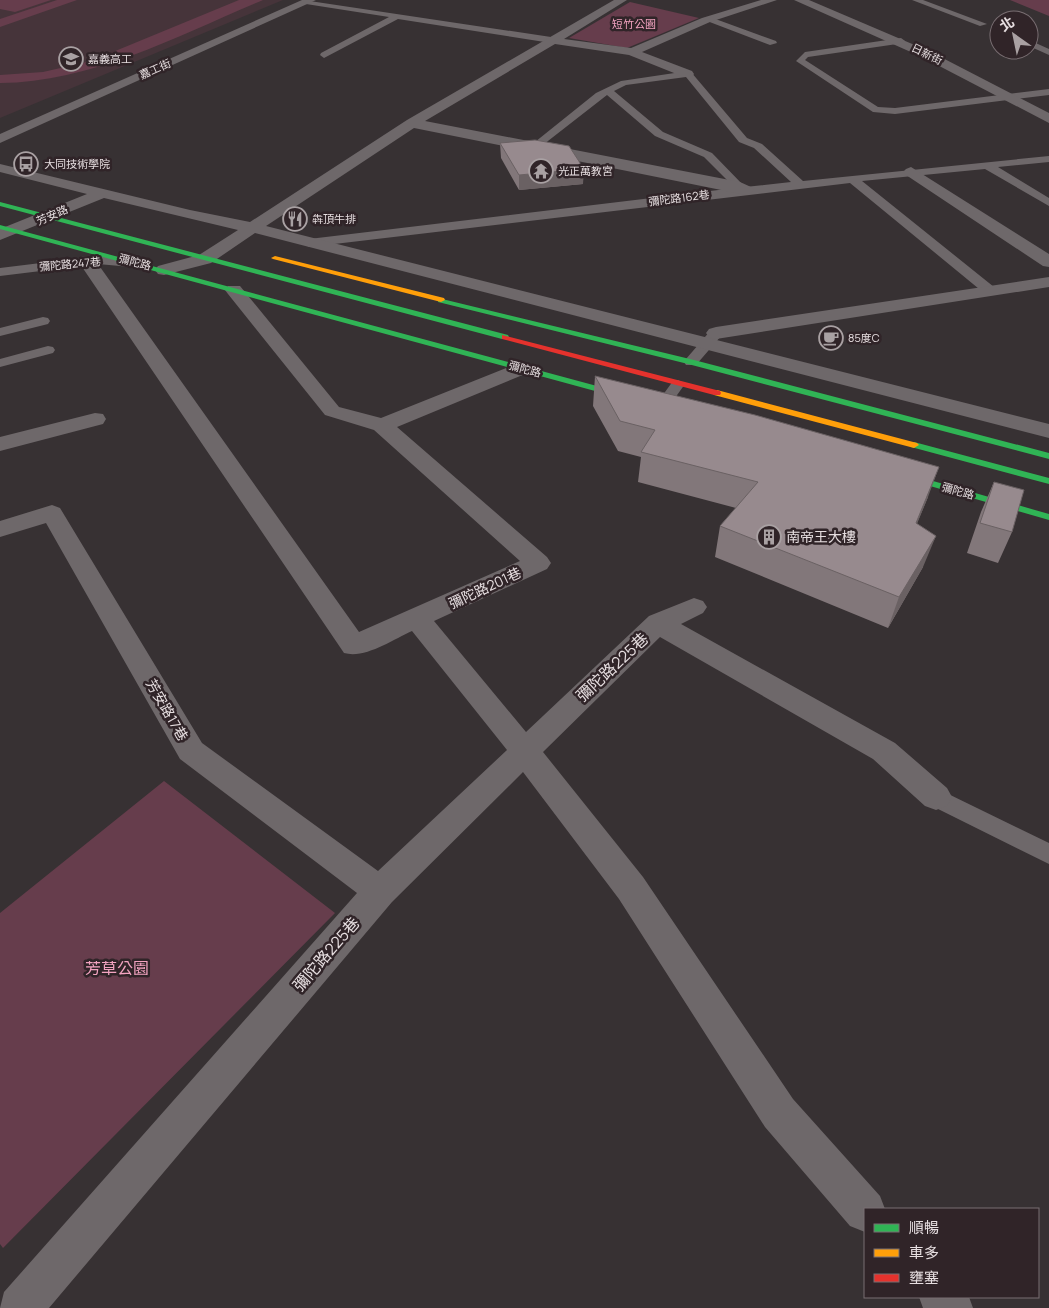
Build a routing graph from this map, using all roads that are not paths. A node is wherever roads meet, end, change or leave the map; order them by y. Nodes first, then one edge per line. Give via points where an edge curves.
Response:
1 (622, 0) edge
2 (772, 0) edge
3 (799, 0) edge
4 (916, 0) edge
5 (308, 1) edge
6 (397, 16) junction
7 (710, 19) junction
8 (983, 24) dead end
9 (551, 40) junction
10 (901, 41) junction
11 (773, 43) dead end
12 (632, 52) junction
13 (324, 54) dead end
14 (688, 74) junction
15 (608, 91) junction
16 (1049, 92) edge
17 (1009, 96) junction
18 (1049, 119) edge
19 (412, 123) junction
20 (0, 139) edge
21 (535, 146) junction
22 (1049, 158) edge
23 (986, 165) junction
24 (0, 168) edge
25 (911, 172) junction
26 (852, 179) junction
27 (800, 184) junction
28 (743, 189) junction
29 (103, 193) junction
30 (53, 200) dead end
31 (1049, 203) edge
32 (0, 204) edge
33 (71, 206) junction
34 (93, 212) dead end
35 (48, 217) junction
36 (254, 228) junction
37 (5, 231) edge
38 (207, 241) dead end
39 (310, 242) junction
40 (226, 246) junction
41 (246, 250) dead end
42 (265, 255) dead end
43 (205, 259) junction
44 (87, 261) junction
45 (1049, 262) edge
46 (141, 264) junction
47 (164, 270) junction
48 (0, 272) edge
49 (1049, 282) edge
50 (234, 290) junction
51 (989, 290) junction
52 (43, 321) dead end
53 (0, 332) edge
54 (712, 338) junction
55 (48, 350) dead end
56 (690, 362) junction
57 (0, 363) edge
58 (524, 368) junction
59 (678, 384) junction
60 (657, 405) joint
61 (94, 419) dead end
62 (382, 425) junction
63 (1049, 431) edge
64 (0, 444) edge
65 (1049, 456) edge
66 (888, 471) edge
67 (1049, 481) edge
68 (1049, 517) edge
69 (0, 529) edge
70 (694, 607) dead end
71 (417, 619) junction
72 (658, 623) junction
73 (524, 750) junction
74 (936, 797) joint
75 (1049, 854) edge
76 (380, 891) junction
77 (864, 1210) edge
78 (942, 1298) edge
79 (34, 1303) edge
80 (950, 1308) edge

1 - 9 street
2 - 7 street
3 - 10 street, 日新街
4 - 8 lane
5 - 6 lane
5 - 20 street, 嘉工街
6 - 9 lane
6 - 13 lane
7 - 11 lane
7 - 12 street
9 - 12 street
9 - 19 street
10 - 17 street, 日新街
10 - 17 lane via 805,55 800,61 876,110 894,111
12 - 14 street
14 - 15 lane via 624,83
14 - 27 lane via 743,140 758,146
15 - 21 lane
15 - 28 lane via 659,134 708,155
16 - 17 lane
17 - 18 street, 日新街
19 - 21 street
19 - 36 street
21 - 28 street
22 - 23 lane, 彌陀路162巷
23 - 25 lane, 彌陀路162巷
23 - 31 lane
24 - 29 street
25 - 26 lane, 彌陀路162巷
25 - 45 street
26 - 27 lane, 彌陀路162巷
26 - 51 lane
27 - 28 lane, 彌陀路162巷
28 - 39 lane, 彌陀路162巷
29 - 33 street, 芳安路
29 - 36 street
30 - 33 street
32 - 35 street, 彌陀路
33 - 34 street
33 - 35 street, 芳安路
35 - 37 street, 芳安路
35 - 43 street, 彌陀路
36 - 39 street
36 - 40 street
37 - 46 street, 彌陀路
38 - 40 street
39 - 54 street
40 - 41 street
40 - 43 street
42 - 56 street
43 - 47 street
43 - 59 street, 彌陀路
44 - 46 lane, 彌陀路247巷
44 - 48 lane, 彌陀路247巷
44 - 71 street via 354,646
46 - 47 street, 彌陀路
47 - 50 street, 彌陀路
49 - 51 street
50 - 58 street, 彌陀路
50 - 62 street via 332,411
51 - 54 street
52 - 53 lane
54 - 56 lane
54 - 63 street
55 - 57 lane
56 - 65 street
58 - 60 street, 彌陀路
58 - 62 street
59 - 60 lane
59 - 67 street, 彌陀路
61 - 64 street
62 - 71 street, 彌陀路201巷 via 538,563
66 - 68 street, 彌陀路
69 - 76 street, 芳安路17巷 via 52,513 191,751
70 - 72 street, 彌陀路225巷
71 - 73 street
72 - 73 street, 彌陀路225巷
72 - 74 street via 884,751
73 - 76 street, 彌陀路225巷
73 - 77 street via 630,888 779,1113
74 - 75 lane
76 - 79 street, 彌陀路225巷
78 - 80 street

